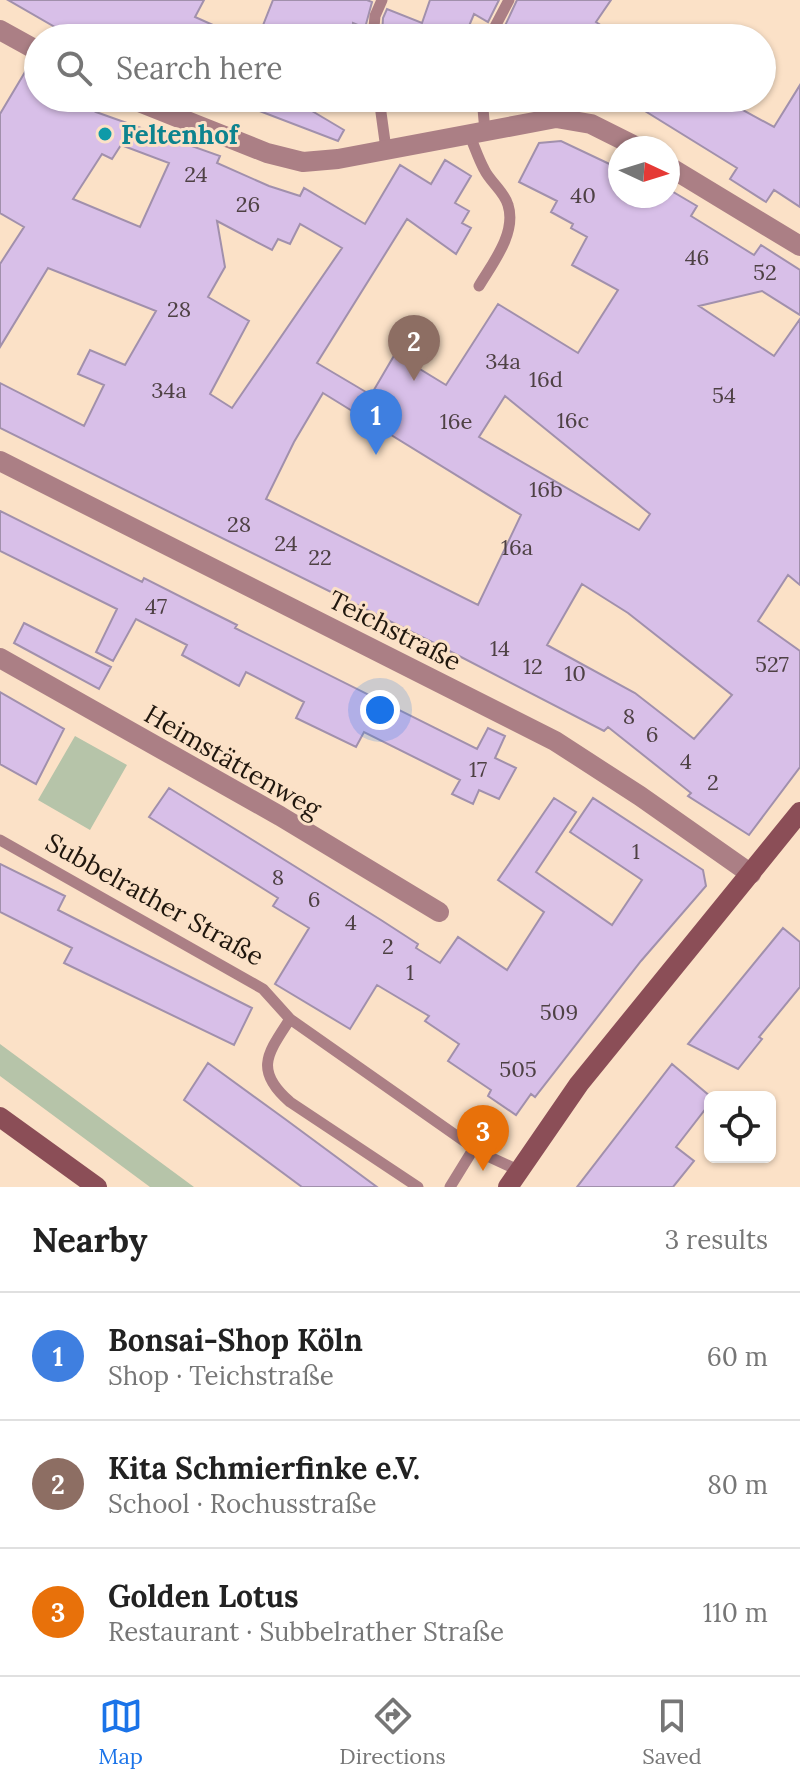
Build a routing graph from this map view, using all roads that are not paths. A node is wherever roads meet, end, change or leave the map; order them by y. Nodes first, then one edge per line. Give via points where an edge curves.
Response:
1 (382, 0) edge
2 (509, 0) edge
3 (374, 24) edge
4 (496, 24) edge
5 (0, 30) edge
6 (24, 43) edge
7 (164, 112) edge
8 (381, 112) edge
9 (480, 112) edge
10 (477, 133) junction
11 (615, 136) edge
12 (386, 149) junction
13 (680, 173) edge
14 (800, 246) edge
15 (479, 286) dead end
16 (0, 461) edge
17 (0, 658) edge
18 (800, 812) edge
19 (0, 840) edge
20 (751, 874) junction
21 (439, 912) dead end
22 (290, 1019) junction
23 (0, 1117) edge
24 (474, 1148) junction
25 (513, 1178) edge
26 (97, 1187) edge
27 (418, 1187) edge
28 (450, 1187) edge

1 - 3 lane
2 - 4 lane
5 - 6 street
7 - 12 street via 303,162
8 - 12 lane
9 - 10 lane
10 - 11 street via 556,118 591,124
10 - 12 street
10 - 15 lane via 484,171 509,208 501,250
13 - 14 street
16 - 20 street, Teichstraße via 555,741
17 - 21 street, Heimstättenweg
18 - 20 street, Subbelrather Straße
19 - 22 lane, Subbelrather Straße via 263,989
20 - 25 street, Subbelrather Straße via 579,1084
22 - 24 lane, Subbelrather Straße
22 - 27 lane via 267,1059 278,1091
23 - 26 street
24 - 25 lane, Subbelrather Straße
24 - 28 lane

